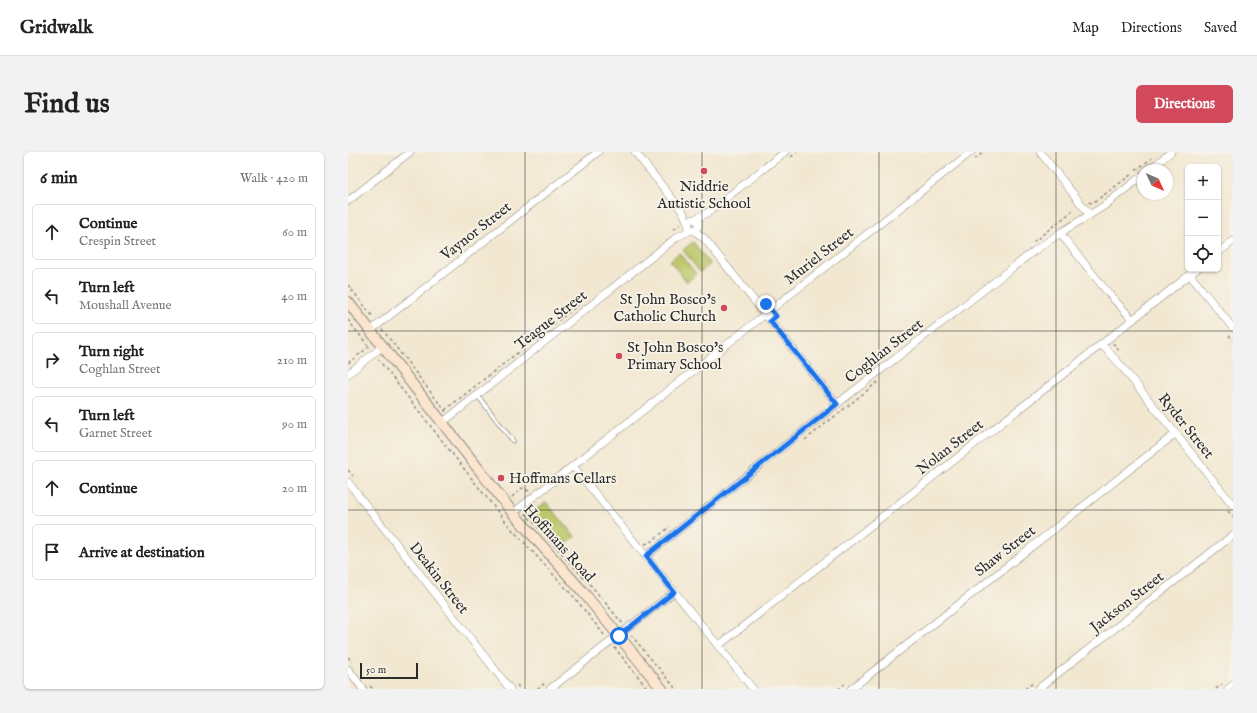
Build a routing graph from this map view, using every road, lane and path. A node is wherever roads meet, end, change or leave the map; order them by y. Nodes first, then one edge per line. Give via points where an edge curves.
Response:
1 (410, 152) edge
2 (598, 152) edge
3 (635, 152) edge
4 (785, 152) edge
5 (971, 152) edge
6 (984, 152) edge
7 (1040, 152) edge
8 (1171, 152) edge
9 (1156, 156) dead end
10 (972, 162) dead end
11 (1156, 164) edge
12 (1137, 180) edge
13 (348, 201) edge
14 (1089, 202) dead end
15 (1076, 205) dead end
16 (1090, 215) junction
17 (693, 224) junction
18 (680, 225) dead end
19 (674, 230) dead end
20 (1060, 233) junction
21 (1233, 241) edge
22 (1032, 242) dead end
23 (1221, 251) edge
24 (1193, 272) edge
25 (1190, 274) junction
26 (348, 285) edge
27 (348, 302) edge
28 (581, 303) dead end
29 (765, 315) junction
30 (348, 320) edge
31 (1130, 321) junction
32 (374, 328) junction
33 (1233, 328) edge
34 (1229, 334) dead end
35 (1233, 340) edge
36 (1113, 342) dead end
37 (1103, 343) junction
38 (383, 346) junction
39 (369, 347) junction
40 (374, 353) junction
41 (1121, 360) junction
42 (348, 364) edge
43 (348, 374) edge
44 (882, 380) dead end
45 (477, 395) junction
46 (837, 404) junction
47 (445, 410) junction
48 (446, 420) junction
49 (1176, 434) junction
50 (513, 440) dead end
51 (800, 444) dead end
52 (573, 466) junction
53 (348, 482) edge
54 (1233, 505) edge
55 (513, 514) junction
56 (674, 524) dead end
57 (1233, 535) edge
58 (649, 554) junction
59 (674, 592) junction
60 (605, 636) dead end
61 (619, 636) junction
62 (718, 646) junction
63 (609, 652) dead end
64 (348, 669) edge
65 (1233, 685) edge
66 (363, 689) edge
67 (510, 689) edge
68 (550, 689) edge
69 (648, 689) edge
70 (662, 689) edge
71 (753, 689) edge
72 (851, 689) edge
73 (1038, 689) edge
74 (1228, 689) edge

1 - 13 street
2 - 32 street, Vaynor Street
3 - 17 street
4 - 17 street, Teague Street
5 - 29 street, Muriel Street
6 - 10 path
7 - 16 street
8 - 11 street
9 - 14 path via 1097,200
12 - 16 street, Coghlan Street
15 - 22 path via 1076,208
16 - 20 street, Coghlan Street
17 - 29 street
17 - 45 street, Teague Street
18 - 19 path
20 - 31 street
20 - 46 street, Coghlan Street
21 - 23 street
24 - 25 street, Nolan Street
25 - 31 street, Nolan Street
25 - 33 street
26 - 32 path
27 - 32 main road, Hoffmans Road
28 - 47 path
29 - 46 street
29 - 52 street, Muriel Street
30 - 39 path
31 - 37 street, Nolan Street
32 - 38 main road, Hoffmans Road
32 - 47 path
34 - 35 path
36 - 41 path
37 - 41 street, Ryder Street
37 - 62 street, Nolan Street
38 - 40 street
38 - 48 main road, Hoffmans Road
39 - 40 path
39 - 42 path
40 - 43 street
40 - 60 path via 509,526 574,597
41 - 49 street, Ryder Street
44 - 51 path
45 - 48 street, Teague Street
45 - 50 lane
46 - 58 street, Coghlan Street
47 - 48 path
48 - 55 main road, Hoffmans Road
49 - 54 street, Ryder Street
49 - 72 street, Shaw Street
52 - 55 street, Muriel Street
52 - 58 street
53 - 67 street, Deakin Street
55 - 61 main road, Hoffmans Road
56 - 58 path via 645,544
57 - 73 street, Jackson Street
58 - 59 street
59 - 61 street
59 - 62 street
61 - 68 street
61 - 70 main road, Hoffmans Road
62 - 71 street
63 - 69 path via 615,648
64 - 66 street
65 - 74 street

